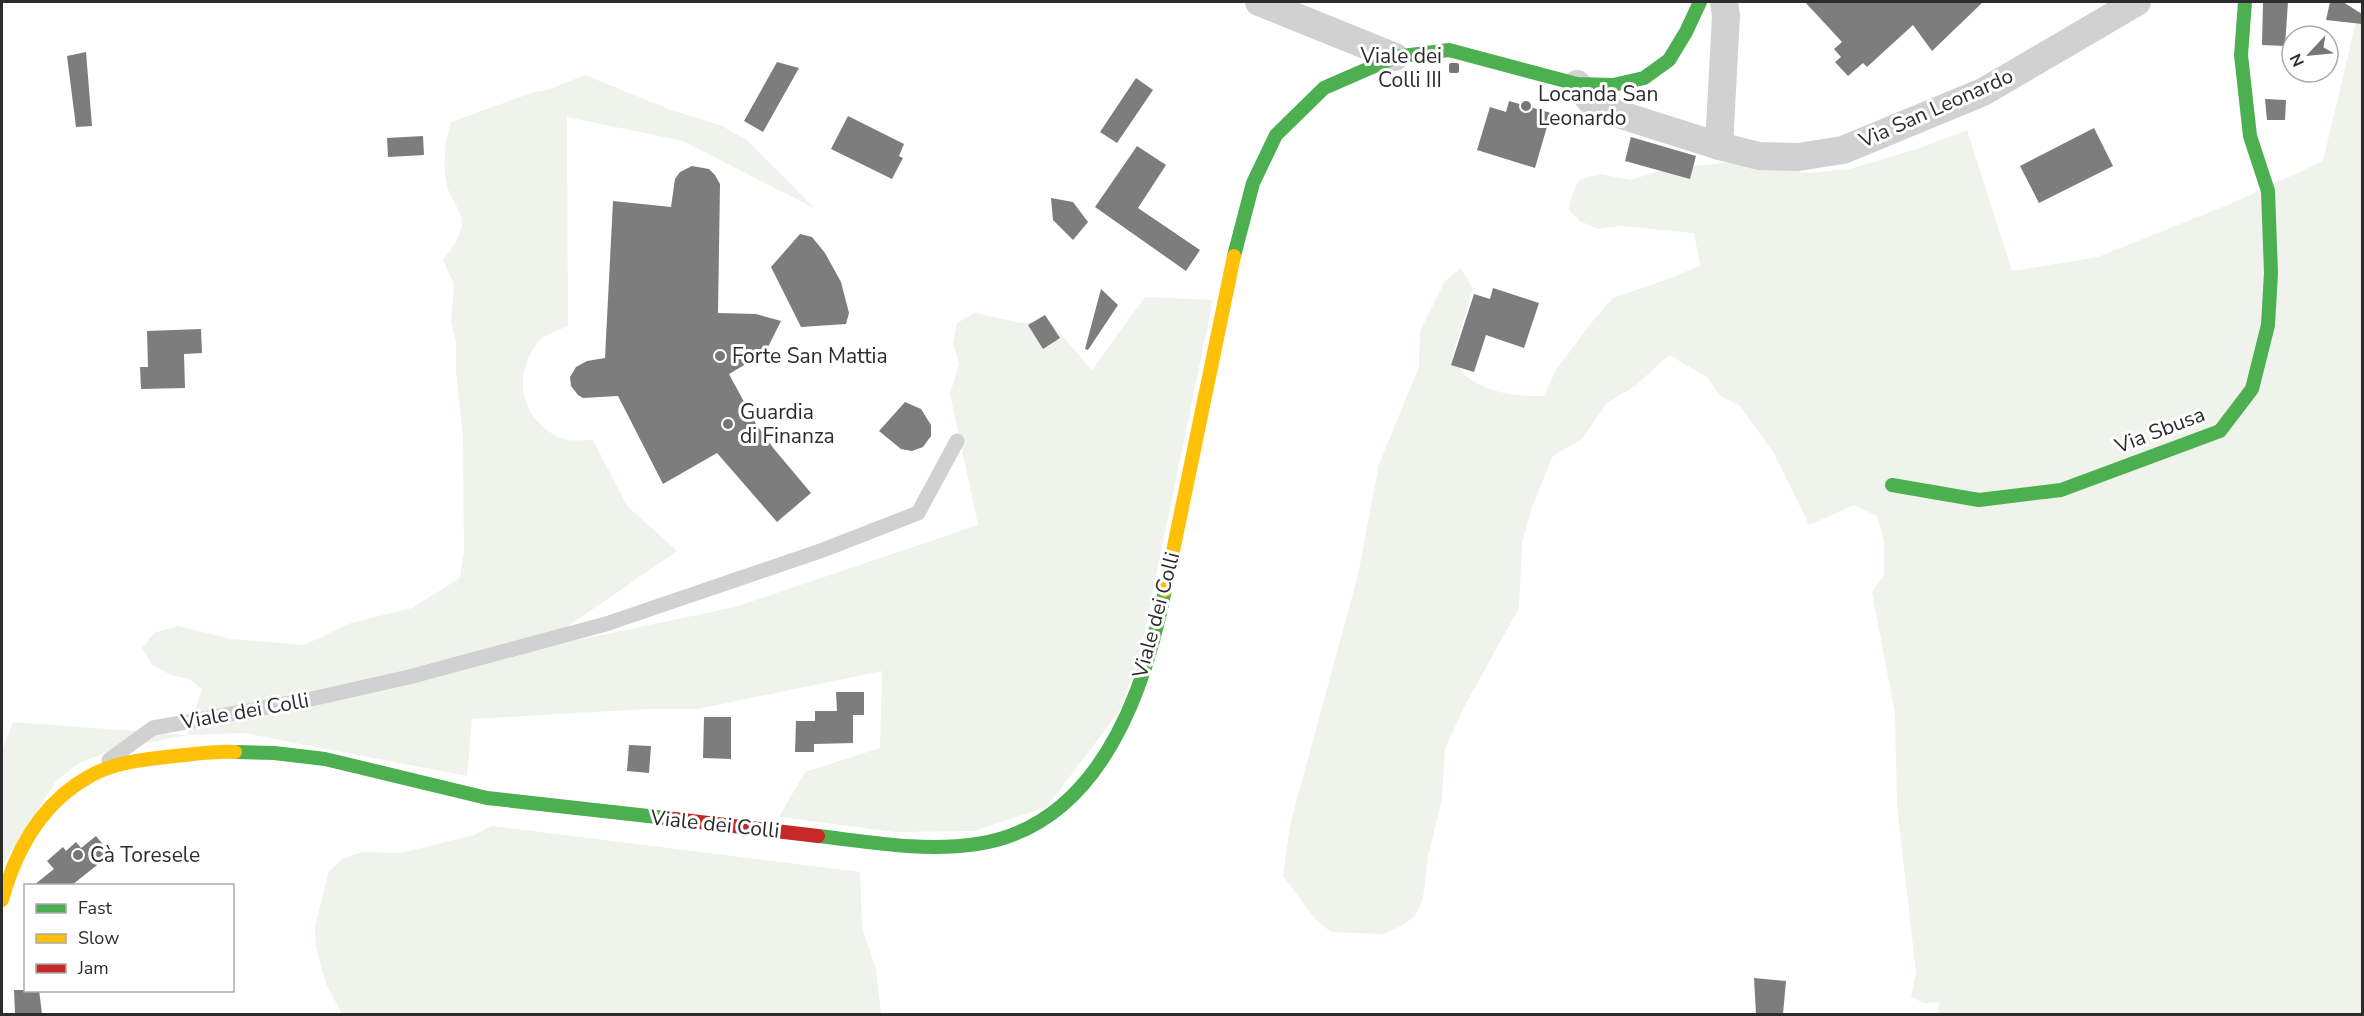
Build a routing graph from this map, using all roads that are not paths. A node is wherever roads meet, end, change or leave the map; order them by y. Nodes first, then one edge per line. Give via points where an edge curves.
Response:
1 (1259, 2) edge
2 (1700, 2) edge
3 (1724, 2) edge
4 (2137, 2) edge
5 (2245, 2) edge
6 (1395, 57) junction
7 (1577, 84) junction
8 (1719, 146) junction
9 (957, 441) dead end
10 (1892, 485) dead end
11 (91, 775) junction
12 (2, 900) edge

1 - 6 street
2 - 7 street, Viale dei Colli via 1669,60 1644,78 1613,85
3 - 8 street
4 - 8 street, Via San Leonardo via 1983,92 1843,150 1798,158 1759,156
5 - 10 street, Via Sbusa via 2241,55 2250,136 2268,192 2271,273 2268,325 2252,389 2220,431 2061,490 1979,500
6 - 7 street, Viale dei Colli via 1449,50
6 - 11 street, Viale dei Colli via 1324,88 1276,135 1253,183 1230,272 1158,625 1142,677 1103,762 1077,795 1049,819 1018,834 984,843 953,848 907,846 487,798 325,759 274,753 183,754 138,760
7 - 8 street, Via San Leonardo via 1596,107
9 - 11 lane, Viale dei Colli via 918,513 833,546 606,624 409,677 153,728
11 - 12 street, Viale dei Colli via 41,816 11,868

